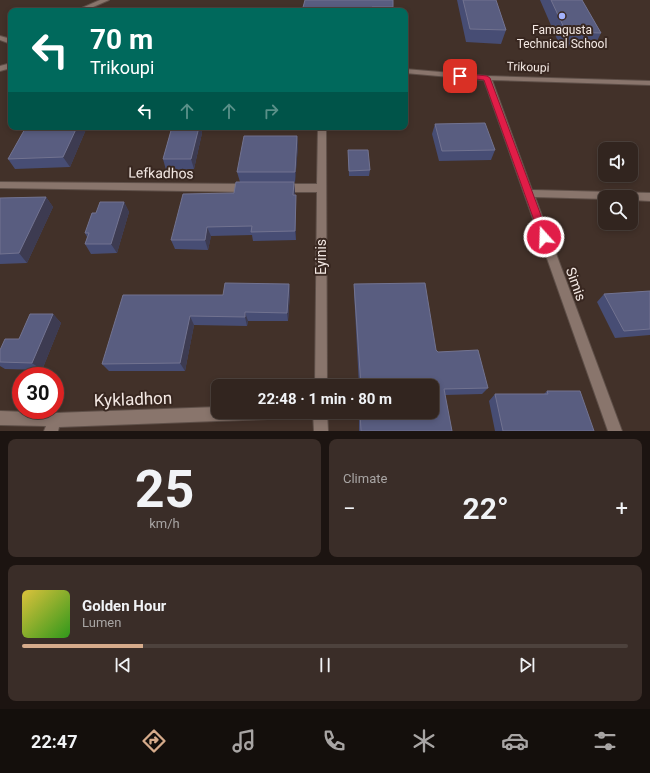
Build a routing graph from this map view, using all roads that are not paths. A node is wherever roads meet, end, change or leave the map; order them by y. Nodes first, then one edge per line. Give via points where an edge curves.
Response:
1 (106, 0) edge
2 (86, 8) edge
3 (408, 71) edge
4 (487, 78) junction
5 (650, 83) edge
6 (322, 130) edge
7 (0, 185) edge
8 (259, 188) edge
9 (274, 188) edge
10 (322, 188) junction
11 (528, 193) junction
12 (650, 197) edge
13 (320, 379) edge
14 (211, 415) edge
15 (0, 418) edge
16 (320, 419) edge
17 (53, 425) edge
18 (321, 431) edge
19 (615, 431) edge

1 - 2 street
3 - 4 street, Trikoupi
4 - 5 street, Trikoupi
4 - 11 street, Simis
6 - 10 street, Eyinis
7 - 8 street, Lefkadhos
9 - 10 street
10 - 13 street, Eyinis
11 - 12 street
11 - 19 street, Simis
14 - 17 street, Kykladhon
15 - 17 street, Kykladhon
16 - 18 street

